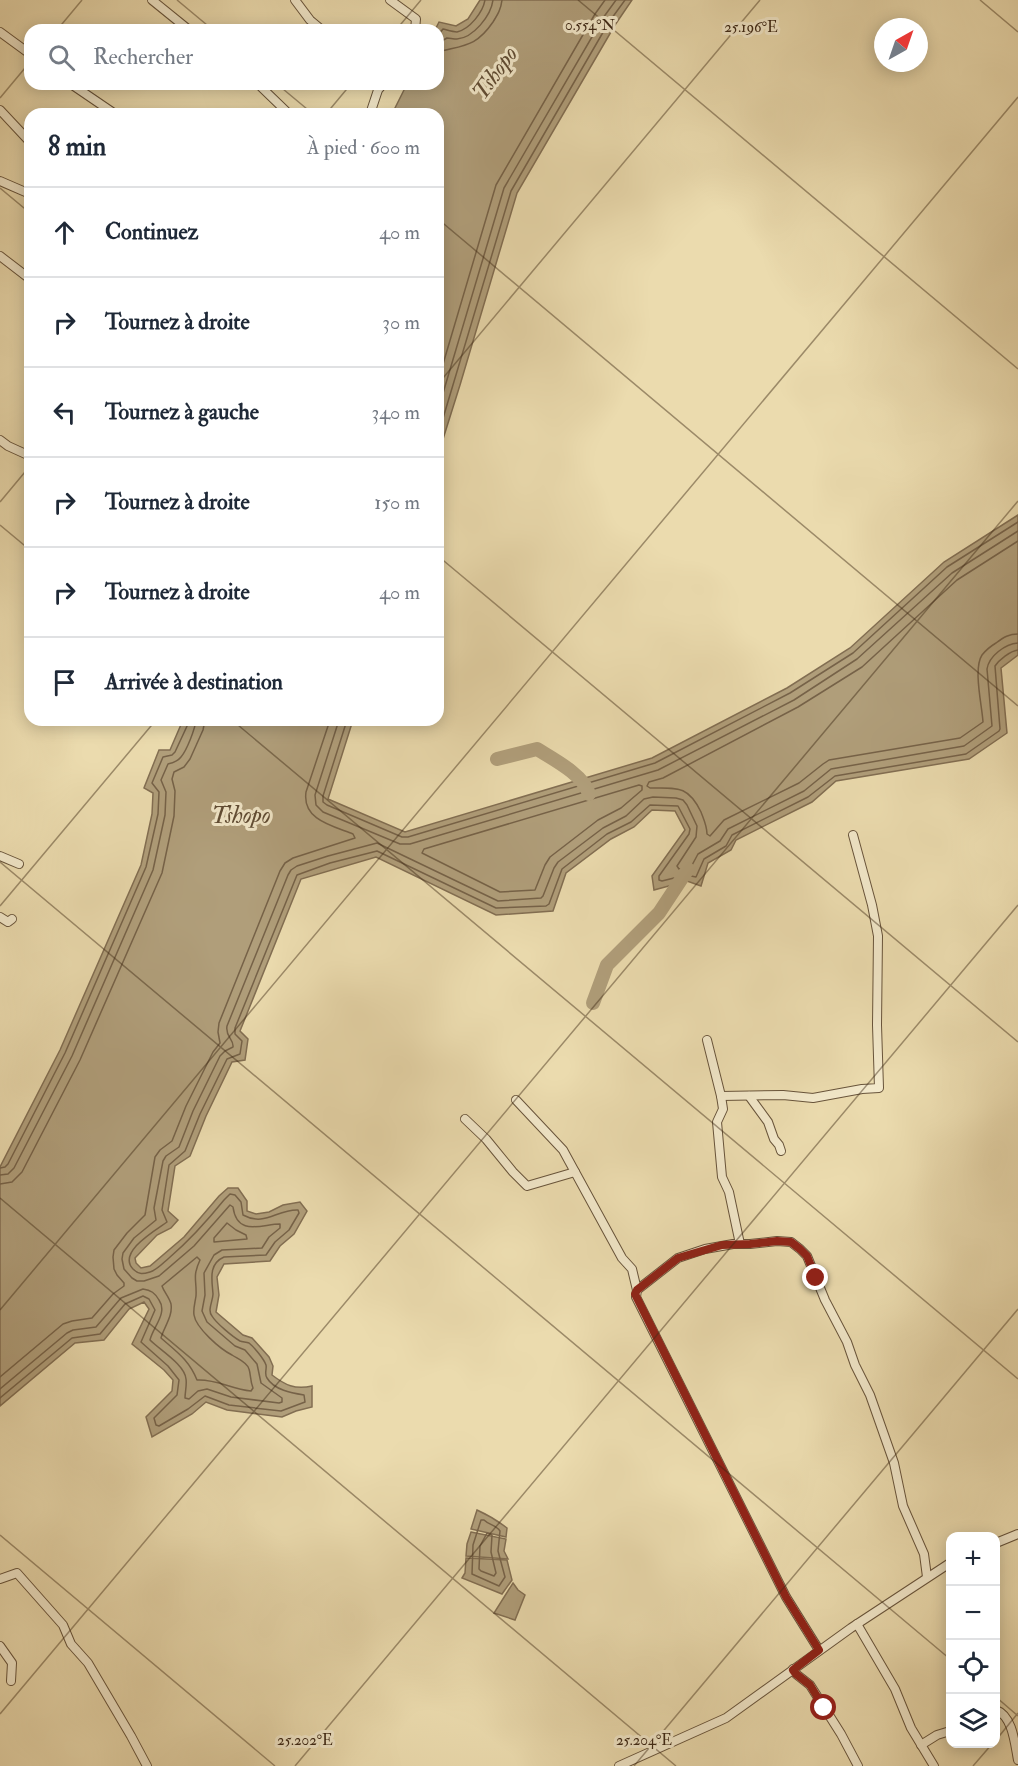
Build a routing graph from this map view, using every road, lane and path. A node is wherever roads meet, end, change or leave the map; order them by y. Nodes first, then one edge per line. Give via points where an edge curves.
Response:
1 (152, 0) edge
2 (295, 0) edge
3 (390, 0) edge
4 (182, 24) edge
5 (315, 24) edge
6 (416, 24) edge
7 (0, 32) edge
8 (24, 50) edge
9 (79, 90) edge
10 (264, 90) edge
11 (377, 90) edge
12 (106, 108) edge
13 (283, 108) edge
14 (372, 108) edge
15 (0, 110) edge
16 (24, 136) edge
17 (0, 181) edge
18 (24, 191) edge
19 (0, 256) edge
20 (24, 274) edge
21 (0, 440) edge
22 (24, 453) edge
23 (853, 835) dead end
24 (0, 856) edge
25 (19, 864) dead end
26 (0, 917) edge
27 (12, 919) dead end
28 (707, 1040) dead end
29 (721, 1096) junction
30 (749, 1096) junction
31 (516, 1100) dead end
32 (465, 1119) dead end
33 (781, 1151) dead end
34 (575, 1172) junction
35 (740, 1244) junction
36 (637, 1290) junction
37 (1018, 1534) edge
38 (1000, 1542) edge
39 (946, 1566) edge
40 (927, 1577) junction
41 (0, 1579) edge
42 (857, 1624) junction
43 (0, 1646) edge
44 (819, 1650) junction
45 (793, 1670) junction
46 (10, 1681) dead end
47 (1000, 1712) edge
48 (946, 1732) edge
49 (921, 1745) junction
50 (1018, 1760) edge
51 (147, 1766) edge
52 (619, 1766) edge
53 (858, 1766) edge
54 (934, 1766) edge

1 - 4 street
2 - 5 street
3 - 6 street via 416,19
7 - 8 street
9 - 12 street
10 - 13 street
11 - 14 street
15 - 16 street
17 - 18 street
19 - 20 street
21 - 22 street
23 - 30 street via 878,936 879,1088 813,1098
24 - 25 street
26 - 27 street via 8,922
28 - 29 street
29 - 30 street
29 - 35 street via 723,1109 717,1122 722,1177
30 - 33 street via 768,1122
31 - 34 street via 563,1150
32 - 34 street via 527,1186
34 - 36 street via 622,1258 632,1269
35 - 36 street via 678,1258
35 - 40 street via 791,1242 807,1256 870,1395 894,1463 903,1506 924,1554
36 - 44 street via 636,1297 786,1597
37 - 38 street
39 - 40 street
40 - 42 street
41 - 51 street via 17,1573 63,1625
42 - 44 street
42 - 49 street via 895,1689
43 - 46 street via 12,1663
44 - 45 street
45 - 52 street via 726,1718
45 - 53 street via 810,1685
47 - 50 street via 1012,1732
48 - 49 street
49 - 54 street

